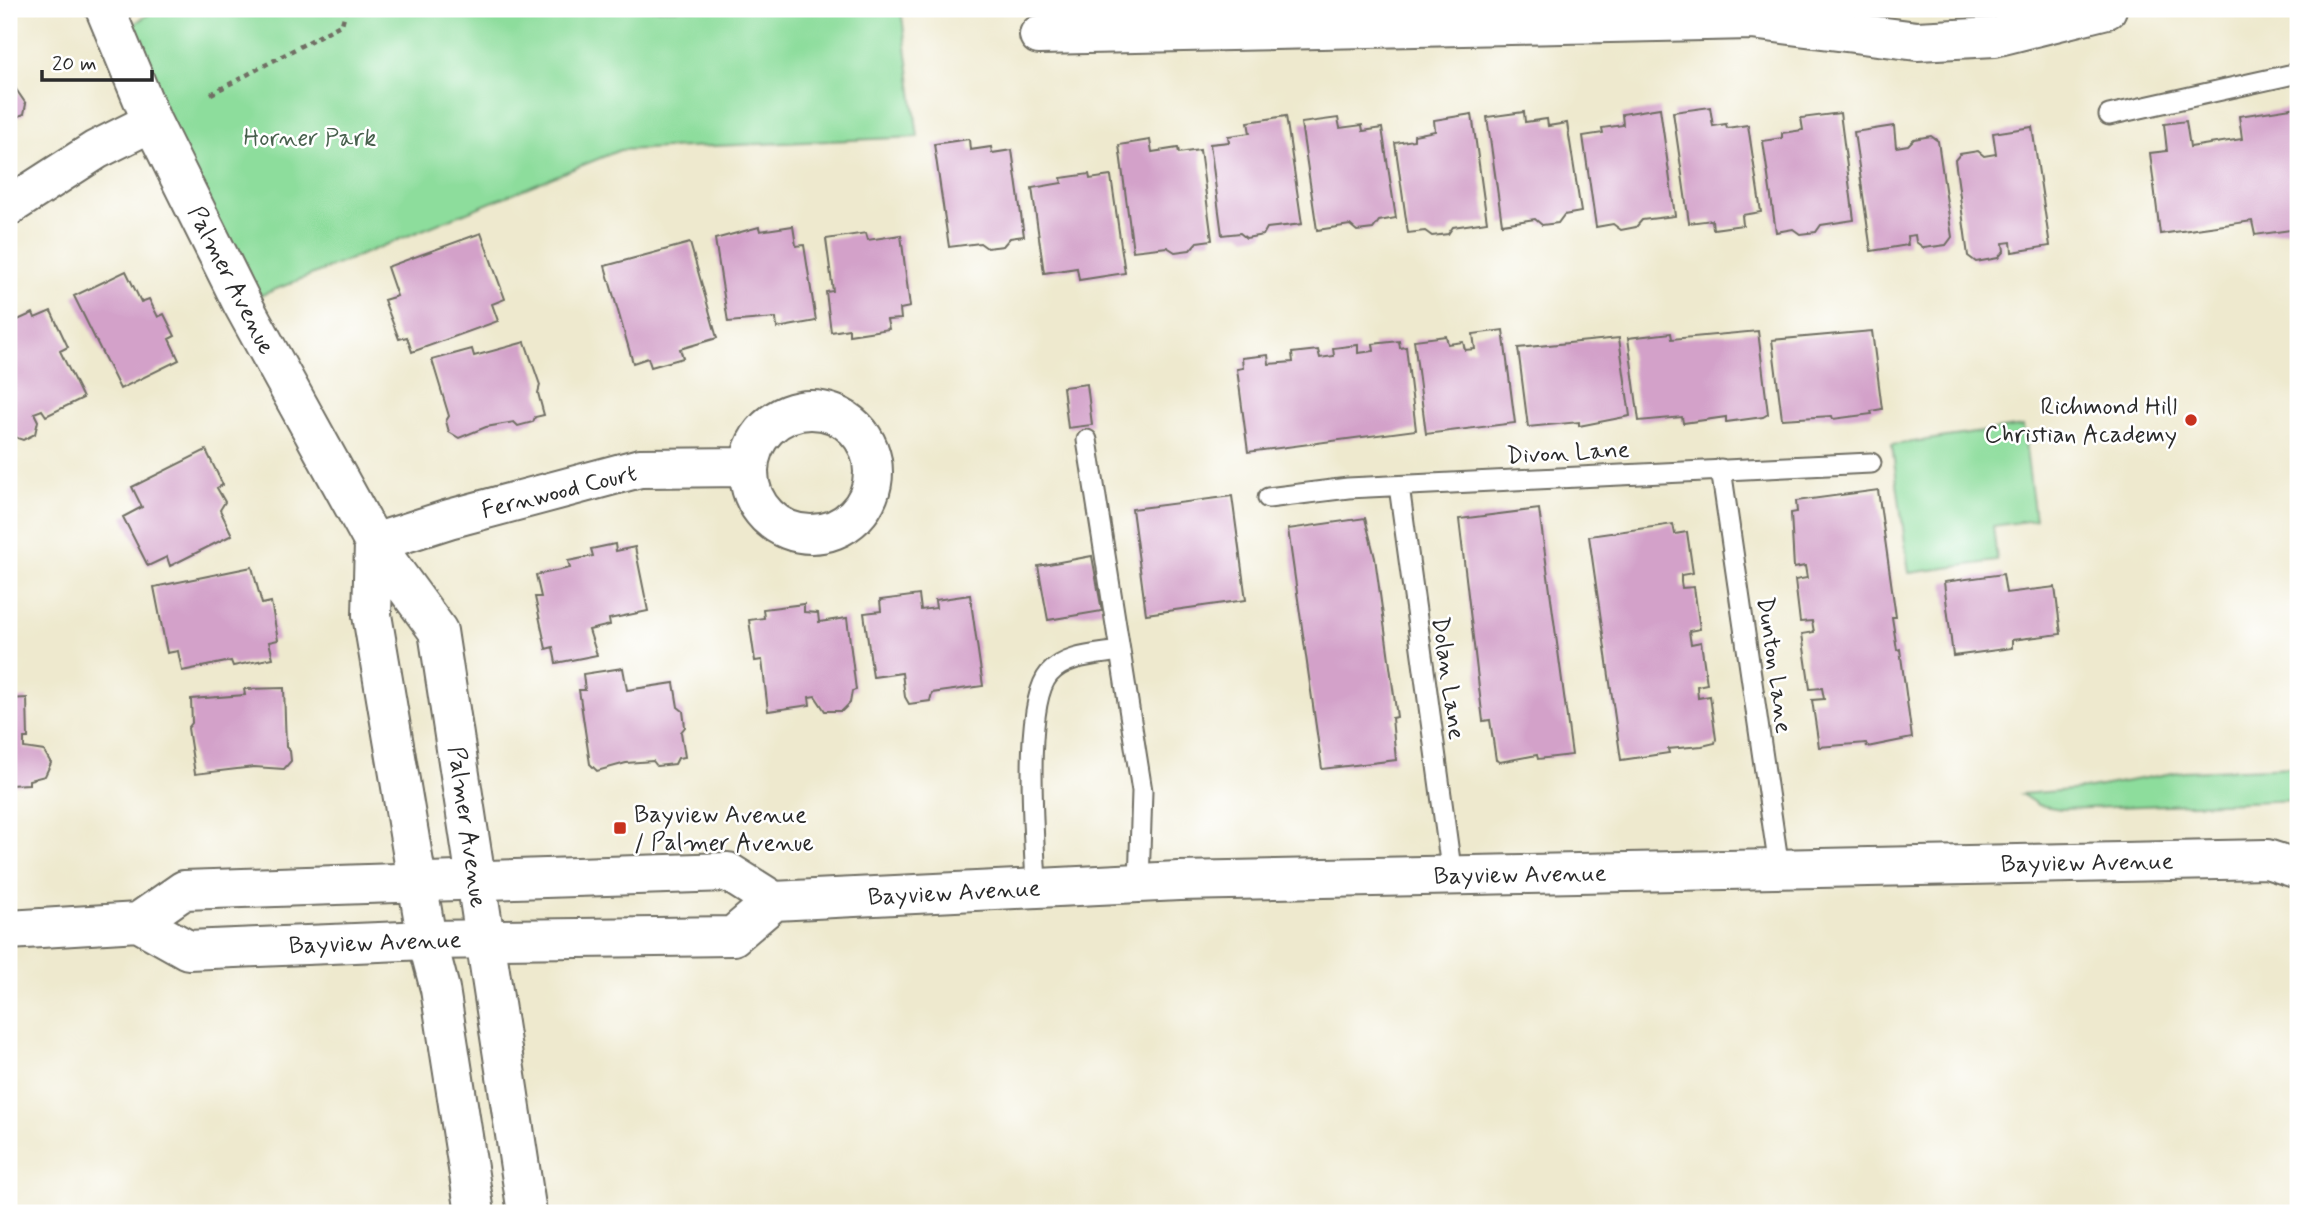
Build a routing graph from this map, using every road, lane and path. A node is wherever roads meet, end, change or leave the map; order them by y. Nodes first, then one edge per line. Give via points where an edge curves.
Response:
1 (105, 9) edge
2 (346, 9) edge
3 (2107, 9) edge
4 (1039, 35) dead end
5 (2298, 73) edge
6 (211, 94) dead end
7 (2109, 115) dead end
8 (152, 122) junction
9 (9, 206) edge
10 (1087, 440) dead end
11 (1871, 463) dead end
12 (748, 467) dead end
13 (1721, 469) junction
14 (1399, 486) junction
15 (1268, 498) dead end
16 (374, 543) junction
17 (1120, 651) junction
18 (2288, 857) edge
19 (1779, 868) junction
20 (1452, 876) junction
21 (477, 880) junction
22 (417, 882) junction
23 (1139, 883) junction
24 (1036, 888) junction
25 (774, 901) junction
26 (138, 922) junction
27 (9, 930) edge
28 (484, 939) junction
29 (427, 940) junction
30 (475, 1213) edge
31 (527, 1213) edge

1 - 8 street, Palmer Avenue
2 - 6 path via 342,24
3 - 4 street via 1995,37 1917,41 1752,20
5 - 7 lane
8 - 9 street via 96,150
8 - 16 street, Palmer Avenue via 242,303
10 - 17 lane
11 - 13 lane, Divon Lane
12 - 16 street, Fernwood Court via 640,468
13 - 14 lane, Divon Lane
13 - 19 lane, Dunton Lane
14 - 15 lane, Divon Lane
14 - 20 lane, Dolan Lane
16 - 21 street, Palmer Avenue via 438,631
16 - 22 street via 372,615
17 - 23 lane via 1142,791
17 - 24 lane via 1069,660 1050,674 1039,691 1033,723
18 - 19 street, Bayview Avenue
19 - 20 street, Bayview Avenue
20 - 23 street, Bayview Avenue
21 - 22 street
21 - 25 street via 727,872
21 - 28 street, Palmer Avenue
22 - 26 street via 184,890
22 - 29 street
23 - 24 street, Bayview Avenue
24 - 25 street, Bayview Avenue
25 - 28 street, Bayview Avenue via 733,936
26 - 27 street
26 - 29 street, Bayview Avenue via 188,950
28 - 29 street, Bayview Avenue
28 - 31 street, Palmer Avenue
29 - 30 street via 440,989

